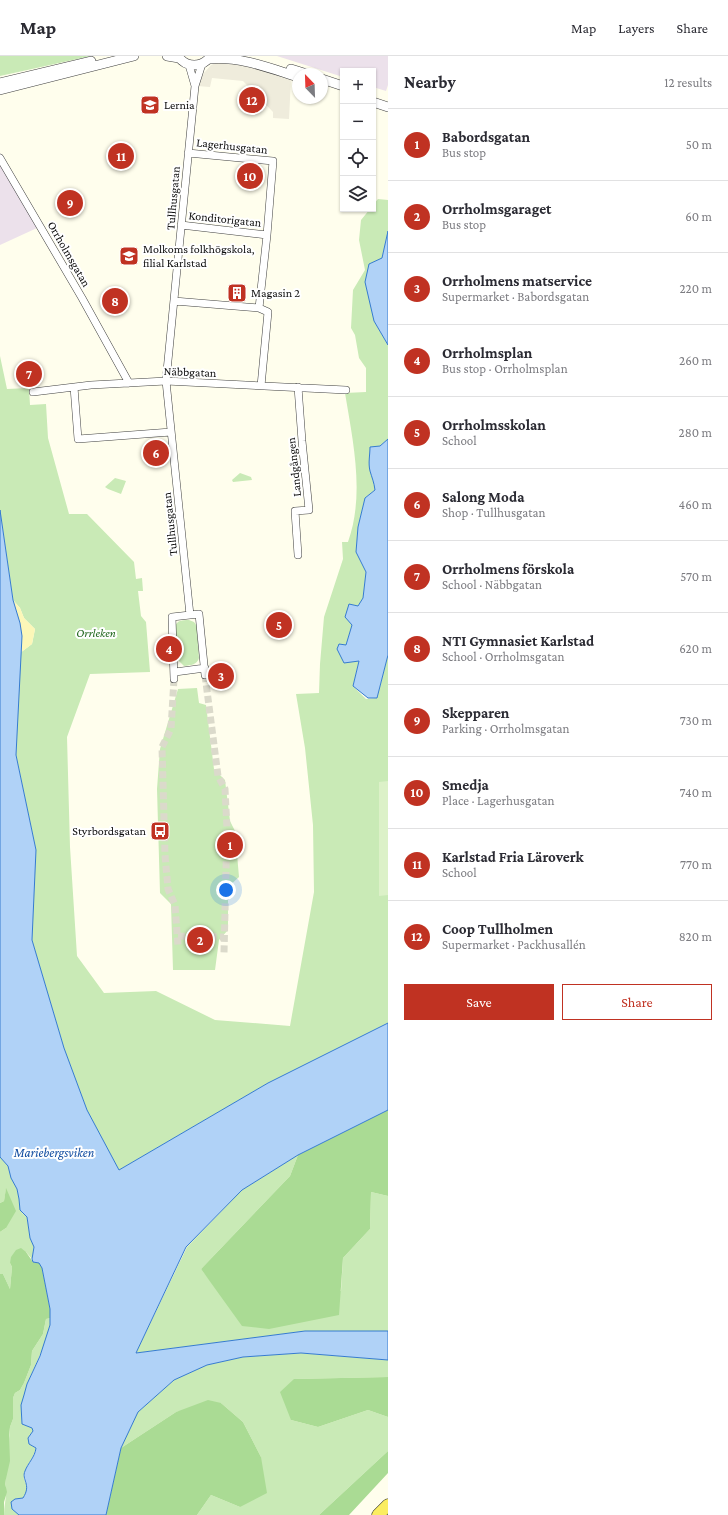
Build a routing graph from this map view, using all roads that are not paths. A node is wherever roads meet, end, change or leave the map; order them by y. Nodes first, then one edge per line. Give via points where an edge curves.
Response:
1 (112, 56) edge
2 (134, 56) edge
3 (167, 56) edge
4 (250, 56) edge
5 (178, 57) edge
6 (207, 60) edge
7 (189, 65) junction
8 (292, 69) edge
9 (292, 75) edge
10 (328, 81) edge
11 (0, 83) edge
12 (340, 85) edge
13 (195, 86) junction
14 (328, 87) edge
15 (0, 90) edge
16 (340, 91) edge
17 (376, 97) edge
18 (388, 101) edge
19 (376, 103) edge
20 (388, 107) edge
21 (188, 153) junction
22 (0, 158) edge
23 (181, 225) junction
24 (267, 235) junction
25 (174, 301) junction
26 (259, 308) junction
27 (166, 381) junction
28 (129, 383) junction
29 (261, 386) junction
30 (74, 387) junction
31 (298, 387) junction
32 (346, 390) dead end
33 (33, 392) dead end
34 (171, 432) junction
35 (298, 555) dead end
36 (190, 615) junction
37 (388, 1504) edge
38 (378, 1515) edge

1 - 11 street
2 - 15 street
3 - 5 street
4 - 8 street
5 - 7 street
6 - 7 street
6 - 9 street via 242,60
6 - 13 street, Tullhusgatan
7 - 13 street, Tullhusgatan
10 - 12 street
13 - 21 street, Tullhusgatan
14 - 16 street
17 - 18 street
19 - 20 street
21 - 23 street, Tullhusgatan
21 - 24 street, Lagerhusgatan via 273,161
22 - 28 street, Orrholmsgatan
23 - 24 street, Konditorigatan
23 - 25 street, Tullhusgatan
24 - 26 street
25 - 26 street
25 - 27 street, Tullhusgatan
26 - 29 street via 268,312
27 - 28 street, Näbbgatan
27 - 29 street, Näbbgatan
27 - 34 street, Tullhusgatan
28 - 30 street, Näbbgatan
29 - 31 street, Näbbgatan
30 - 33 street, Näbbgatan
30 - 34 street via 78,439
31 - 32 street, Näbbgatan
31 - 35 street, Landgången via 309,510 295,511
34 - 36 street, Tullhusgatan
36 - 36 street via 172,616 175,676 205,672 199,614
37 - 38 main road

